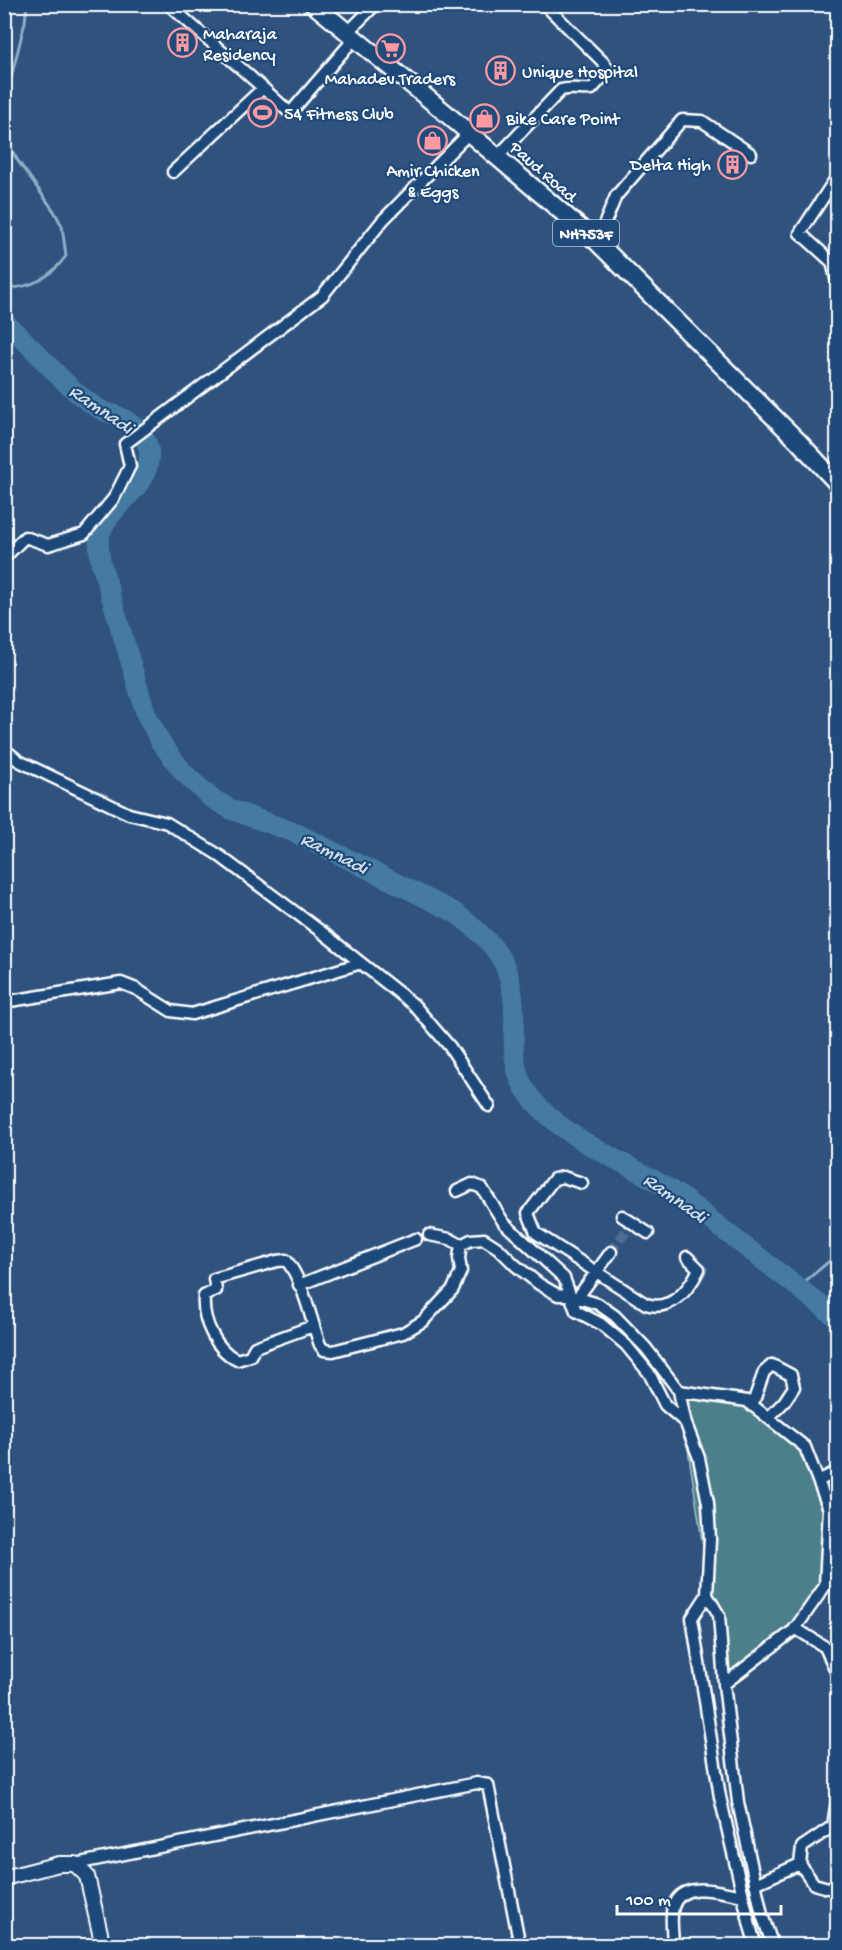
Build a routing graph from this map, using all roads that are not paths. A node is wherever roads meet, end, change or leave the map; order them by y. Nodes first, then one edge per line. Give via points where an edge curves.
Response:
1 (168, 4) edge
2 (313, 4) edge
3 (376, 4) edge
4 (544, 4) edge
5 (350, 36) junction
6 (263, 88) junction
7 (469, 133) junction
8 (751, 154) dead end
9 (497, 157) junction
10 (173, 172) dead end
11 (837, 183) edge
12 (597, 243) junction
13 (837, 286) edge
14 (837, 484) edge
15 (4, 558) edge
16 (4, 749) edge
17 (361, 963) junction
18 (4, 1002) edge
19 (489, 1106) dead end
20 (582, 1183) dead end
21 (457, 1191) dead end
22 (622, 1216) dead end
23 (648, 1233) dead end
24 (429, 1234) dead end
25 (416, 1239) dead end
26 (461, 1245) junction
27 (611, 1252) tunnel mouth
28 (687, 1257) dead end
29 (596, 1272) junction
30 (299, 1285) junction
31 (573, 1296) junction
32 (313, 1326) junction
33 (680, 1391) junction
34 (752, 1406) junction
35 (768, 1418) junction
36 (686, 1424) junction
37 (837, 1471) edge
38 (818, 1481) junction
39 (837, 1564) edge
40 (826, 1565) junction
41 (707, 1595) junction
42 (795, 1628) junction
43 (825, 1647) junction
44 (837, 1650) edge
45 (837, 1675) edge
46 (724, 1684) junction
47 (837, 1794) edge
48 (835, 1827) edge
49 (75, 1864) junction
50 (800, 1864) junction
51 (4, 1878) edge
52 (755, 1884) junction
53 (837, 1885) edge
54 (743, 1896) junction
55 (103, 1946) edge
56 (520, 1946) edge
57 (673, 1946) edge
58 (756, 1946) edge
59 (773, 1946) edge

1 - 6 street
2 - 5 main road, Paud Road / NH753F
3 - 5 street
4 - 9 street via 609,70 592,89 561,90
5 - 6 street via 290,113
5 - 7 main road, Paud Road / NH753F
6 - 10 street
7 - 9 main road, Paud Road / NH753F
7 - 15 street via 383,220 322,296 125,444 130,466 114,498 84,534 48,545 25,537
8 - 12 street via 702,121 682,120 616,196
9 - 12 main road, Paud Road / NH753F
11 - 13 street via 834,181 800,233 832,262
12 - 14 main road, Paud Road / NH753F
16 - 17 street via 129,814 167,823 218,854
17 - 18 street via 192,1014 171,1011 121,983
17 - 19 street via 414,1005 436,1029
20 - 29 street via 563,1177 554,1179 528,1213 536,1233
21 - 31 street via 471,1184 482,1188 504,1223 564,1278
22 - 23 street
24 - 26 street
25 - 30 street
26 - 31 street via 484,1239 539,1284 558,1294
26 - 32 street via 461,1271 453,1289 423,1321 403,1333 333,1351 320,1345
27 - 29 street
28 - 29 street via 699,1269 694,1280 679,1297 656,1307
29 - 31 street
30 - 32 street
30 - 32 street via 286,1260 277,1261 214,1280 216,1290 204,1296 203,1310 215,1341 226,1355 237,1360 250,1356 255,1347
31 - 33 street via 598,1304 615,1316
31 - 36 street via 576,1311 601,1324 626,1345 649,1373 665,1405
33 - 34 street via 747,1401
33 - 36 street
34 - 35 street
34 - 35 street via 764,1372 772,1365 791,1375 794,1387
35 - 38 street via 805,1447
36 - 41 street via 699,1458 708,1503
37 - 38 street
38 - 40 street via 829,1509
39 - 40 street
40 - 42 street via 825,1586
41 - 46 street via 719,1615
41 - 54 street via 692,1618 720,1797
42 - 43 street
42 - 46 street
43 - 44 street
43 - 45 street
46 - 52 street via 738,1802
47 - 48 street
48 - 50 street via 802,1846
49 - 51 street via 58,1864
49 - 55 street via 87,1876
49 - 56 street via 477,1783 488,1785
50 - 52 street
50 - 53 street via 814,1884 828,1888
52 - 59 street
54 - 57 street via 694,1890 678,1898 673,1908
54 - 58 street

